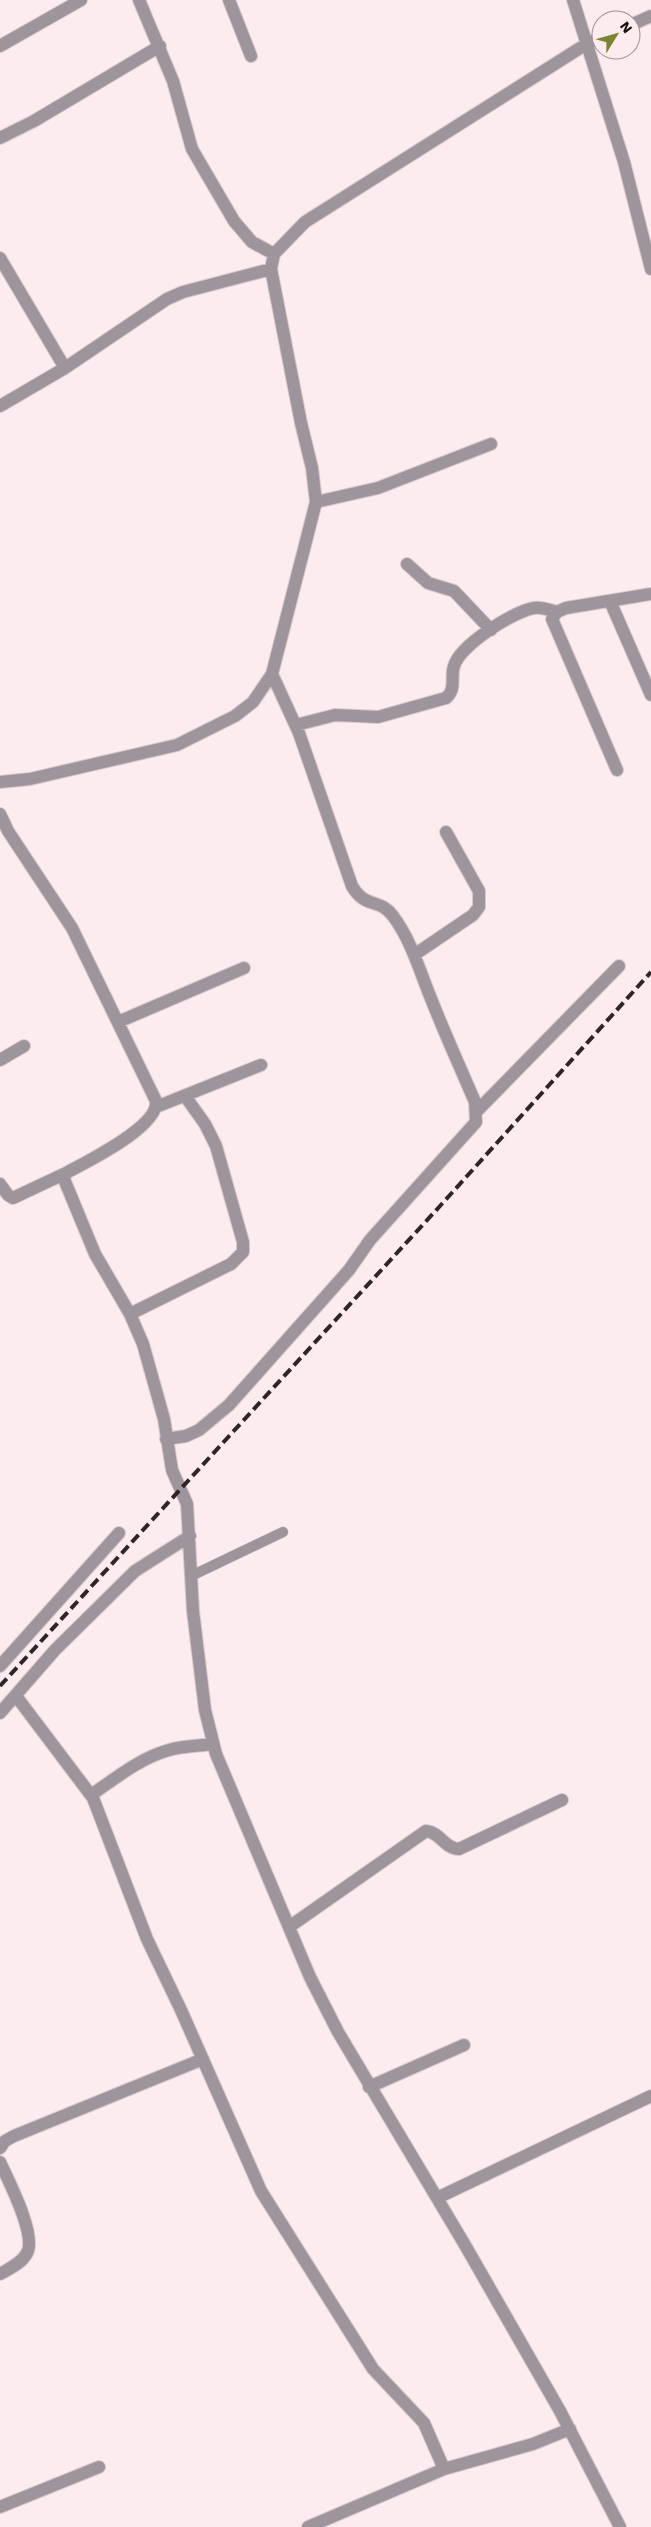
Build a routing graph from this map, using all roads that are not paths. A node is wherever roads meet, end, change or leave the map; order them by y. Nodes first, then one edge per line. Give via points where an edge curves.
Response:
1 (81, 0) edge
2 (139, 0) edge
3 (229, 0) edge
4 (574, 0) edge
5 (591, 42) edge
6 (588, 43) junction
7 (0, 46) edge
8 (160, 46) junction
9 (251, 56) dead end
10 (0, 138) edge
11 (274, 254) junction
12 (0, 258) edge
13 (270, 269) junction
14 (651, 269) edge
15 (65, 368) junction
16 (0, 406) edge
17 (491, 444) dead end
18 (316, 502) junction
19 (407, 564) dead end
20 (651, 594) edge
21 (610, 601) junction
22 (557, 612) junction
23 (491, 630) junction
24 (272, 674) junction
25 (651, 695) edge
26 (296, 724) junction
27 (617, 770) dead end
28 (0, 782) edge
29 (0, 814) edge
30 (446, 832) dead end
31 (414, 955) junction
32 (619, 966) dead end
33 (244, 968) dead end
34 (118, 1022) junction
35 (24, 1046) dead end
36 (0, 1060) edge
37 (261, 1065) dead end
38 (185, 1096) junction
39 (156, 1107) junction
40 (477, 1111) junction
41 (66, 1173) junction
42 (0, 1184) edge
43 (130, 1314) junction
44 (166, 1439) junction
45 (283, 1532) dead end
46 (119, 1533) dead end
47 (190, 1536) junction
48 (191, 1576) junction
49 (0, 1666) edge
50 (16, 1696) junction
51 (0, 1713) edge
52 (213, 1744) junction
53 (91, 1795) junction
54 (562, 1800) dead end
55 (288, 1927) junction
56 (464, 2045) dead end
57 (203, 2059) junction
58 (369, 2086) junction
59 (651, 2096) edge
60 (0, 2148) edge
61 (0, 2162) edge
62 (437, 2198) junction
63 (0, 2274) edge
64 (570, 2429) junction
65 (99, 2467) dead end
66 (444, 2469) junction
67 (0, 2507) edge
68 (330, 2523) edge
69 (308, 2527) edge
70 (620, 2527) edge

1 - 7 street
2 - 8 street
3 - 9 street
4 - 6 street
5 - 6 street
6 - 11 street via 305,222
6 - 14 street via 624,162
8 - 10 street
8 - 11 street via 192,149 234,221 252,242
11 - 13 street
12 - 15 street
13 - 15 street via 167,299
13 - 18 street via 312,468
15 - 16 street
17 - 18 street via 378,488
18 - 24 street
19 - 23 street via 428,583 454,591
20 - 21 street
21 - 22 street
21 - 25 street
22 - 23 street via 534,608
22 - 27 street via 552,623
23 - 26 street via 458,658 454,666 453,689 446,698 378,716 335,715
24 - 26 street
24 - 28 street via 253,702 235,716 177,745 30,779
26 - 31 street via 352,886 366,902 378,904 392,915
29 - 34 street via 72,928
30 - 31 street via 480,891 479,907 474,915
31 - 40 street
32 - 40 street
33 - 34 street
34 - 39 street via 153,1094
35 - 36 street
37 - 38 street
38 - 39 street
38 - 43 street via 216,1146 243,1252 231,1264
39 - 41 street via 152,1116 130,1135
40 - 44 street via 476,1122 370,1240 349,1270 230,1405 199,1430
41 - 42 street via 13,1198
41 - 43 street via 64,1183 84,1230
43 - 44 street via 151,1371
44 - 47 street via 172,1470 187,1504
45 - 48 lane
46 - 49 street
47 - 48 street
47 - 50 street via 135,1571 55,1650
48 - 52 street via 205,1710
50 - 51 street
50 - 53 street
52 - 53 street via 156,1754
52 - 55 street
53 - 57 street via 147,1939
54 - 55 street via 459,1849 449,1847 434,1833 426,1831
55 - 58 street via 310,1977
56 - 58 street
57 - 60 street via 14,2136
57 - 66 street via 265,2198 373,2368 424,2423
58 - 62 street
59 - 62 street
61 - 63 street via 24,2221 30,2247 19,2262
62 - 64 street
64 - 66 street via 533,2444
64 - 70 street
65 - 67 street
66 - 68 street
68 - 69 street

